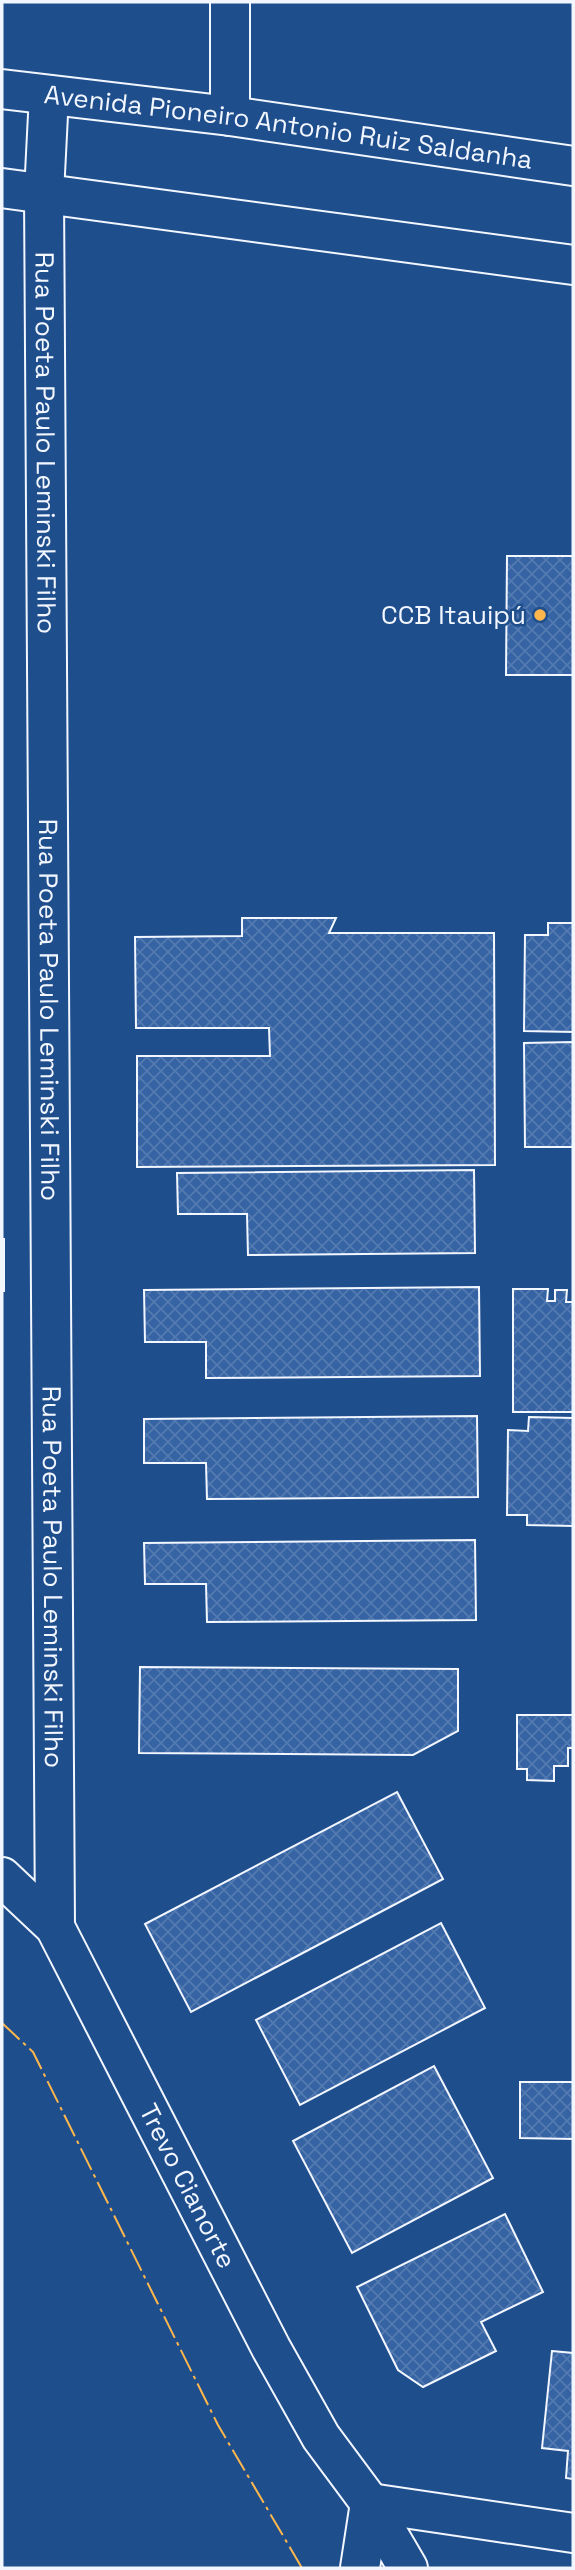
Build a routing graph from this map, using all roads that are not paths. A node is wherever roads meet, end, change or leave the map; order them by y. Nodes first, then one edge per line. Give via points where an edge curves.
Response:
1 (230, 2) edge
2 (2, 89) edge
3 (49, 95) junction
4 (230, 116) junction
5 (573, 166) edge
6 (2, 188) edge
7 (44, 193) junction
8 (573, 265) edge
9 (2, 1877) edge
10 (55, 1927) junction
11 (370, 2503) junction
12 (573, 2533) edge
13 (360, 2568) edge
14 (408, 2568) edge

1 - 4 street
2 - 3 street, Avenida Pioneiro Antonio Ruiz Saldanha
3 - 4 street, Avenida Pioneiro Antonio Ruiz Saldanha
3 - 7 street, Rua Poeta Paulo Leminski Filho
4 - 5 street, Avenida Pioneiro Antonio Ruiz Saldanha
6 - 7 street
7 - 8 street
7 - 10 street, Rua Poeta Paulo Leminski Filho
9 - 10 street, Trevo Cianorte
10 - 11 street, Trevo Cianorte via 271,2348 321,2437
11 - 12 street
11 - 13 street
11 - 14 street, Trevo Cianorte

